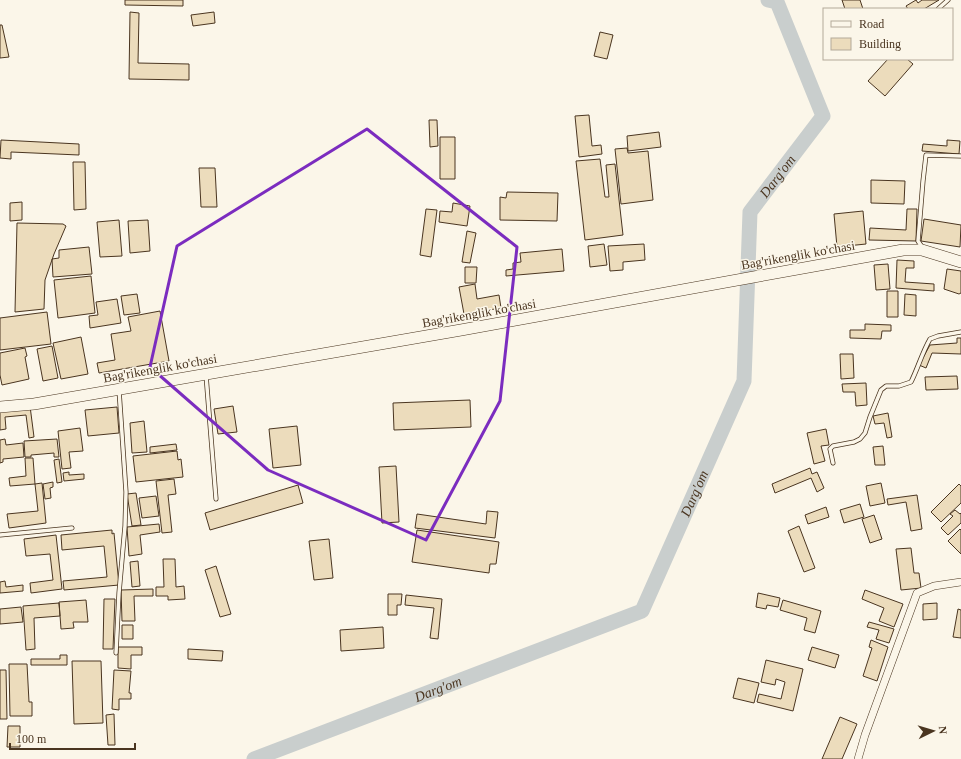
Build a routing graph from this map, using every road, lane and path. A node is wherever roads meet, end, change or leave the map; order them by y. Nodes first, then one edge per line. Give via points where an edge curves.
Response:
1 (948, 0) edge
2 (939, 8) edge
3 (961, 156) edge
4 (922, 250) junction
5 (961, 262) edge
6 (961, 332) edge
7 (206, 374) junction
8 (119, 389) junction
9 (0, 407) edge
10 (832, 463) dead end
11 (216, 499) dead end
12 (72, 528) dead end
13 (0, 534) edge
14 (961, 582) edge
15 (116, 653) dead end
16 (858, 759) edge

1 - 2 lane
3 - 4 lane via 926,155 918,241 923,247
4 - 5 main road, Bag'rikenglik ko'chasi
4 - 7 main road, Bag'rikenglik ko'chasi via 903,250
6 - 10 lane via 930,340 912,382 886,386 882,390 866,433 854,442 833,446 830,449
7 - 8 main road, Bag'rikenglik ko'chasi
7 - 11 lane
8 - 9 main road, Bag'rikenglik ko'chasi via 34,404
8 - 15 lane via 126,498
12 - 13 lane
14 - 16 street via 934,586 917,593

